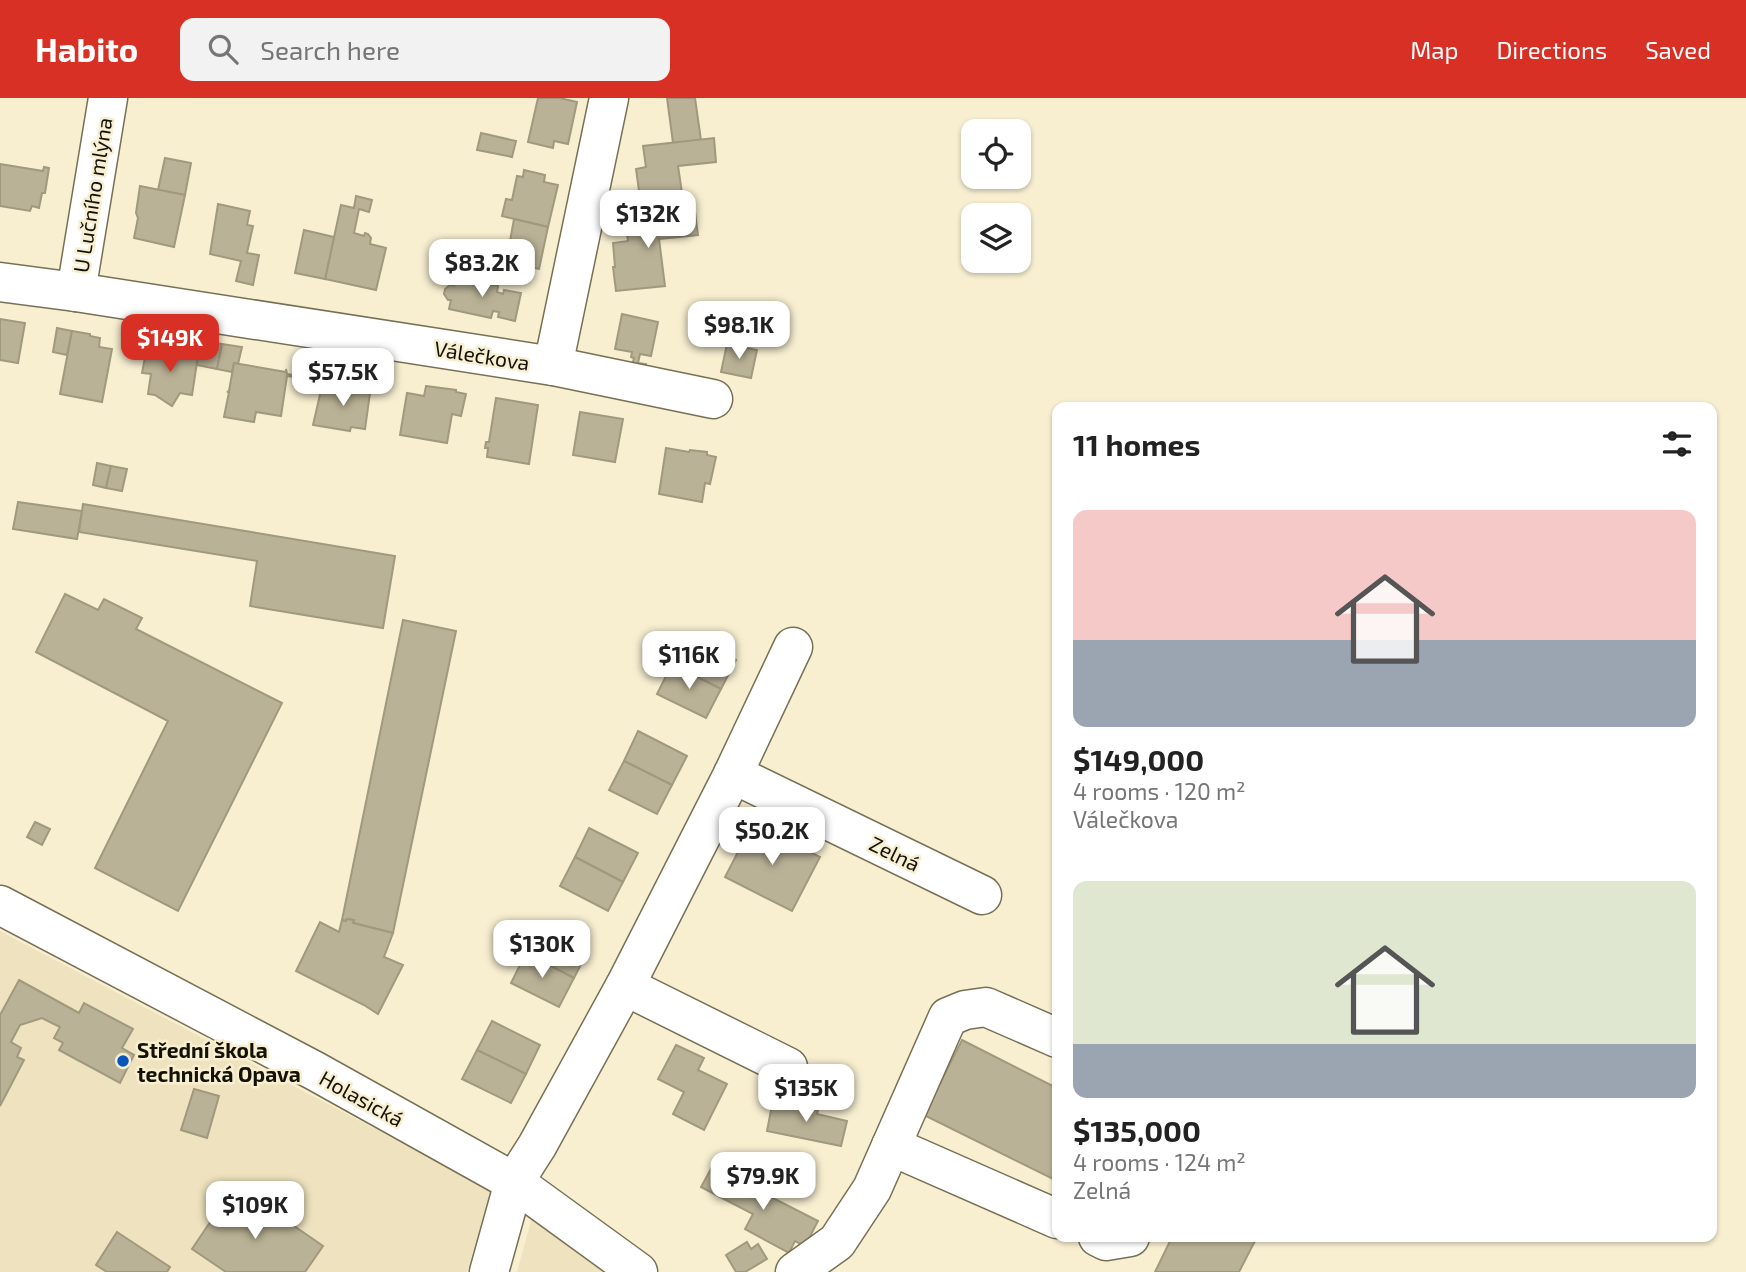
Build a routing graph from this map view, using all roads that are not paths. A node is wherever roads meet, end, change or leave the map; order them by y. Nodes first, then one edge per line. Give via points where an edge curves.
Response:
1 (108, 98) edge
2 (609, 98) edge
3 (0, 282) edge
4 (76, 292) junction
5 (553, 366) junction
6 (713, 399) dead end
7 (793, 647) dead end
8 (733, 774) junction
9 (982, 895) dead end
10 (0, 905) edge
11 (625, 986) junction
12 (1052, 1036) edge
13 (788, 1067) dead end
14 (891, 1146) junction
15 (514, 1182) junction
16 (1052, 1217) edge
17 (489, 1272) edge
18 (638, 1272) edge
19 (795, 1272) edge

1 - 4 street, U Lučního mlýna
2 - 5 street
3 - 4 street, Válečkova
4 - 5 street, Válečkova
5 - 6 street, Válečkova
7 - 8 street
8 - 9 street, Zelná
8 - 11 street
10 - 15 street, Holasická
11 - 13 street
11 - 15 street
12 - 14 street via 986,1007 948,1017
14 - 16 street
14 - 19 street via 872,1189 838,1242
15 - 17 street
15 - 18 street, Holasická

